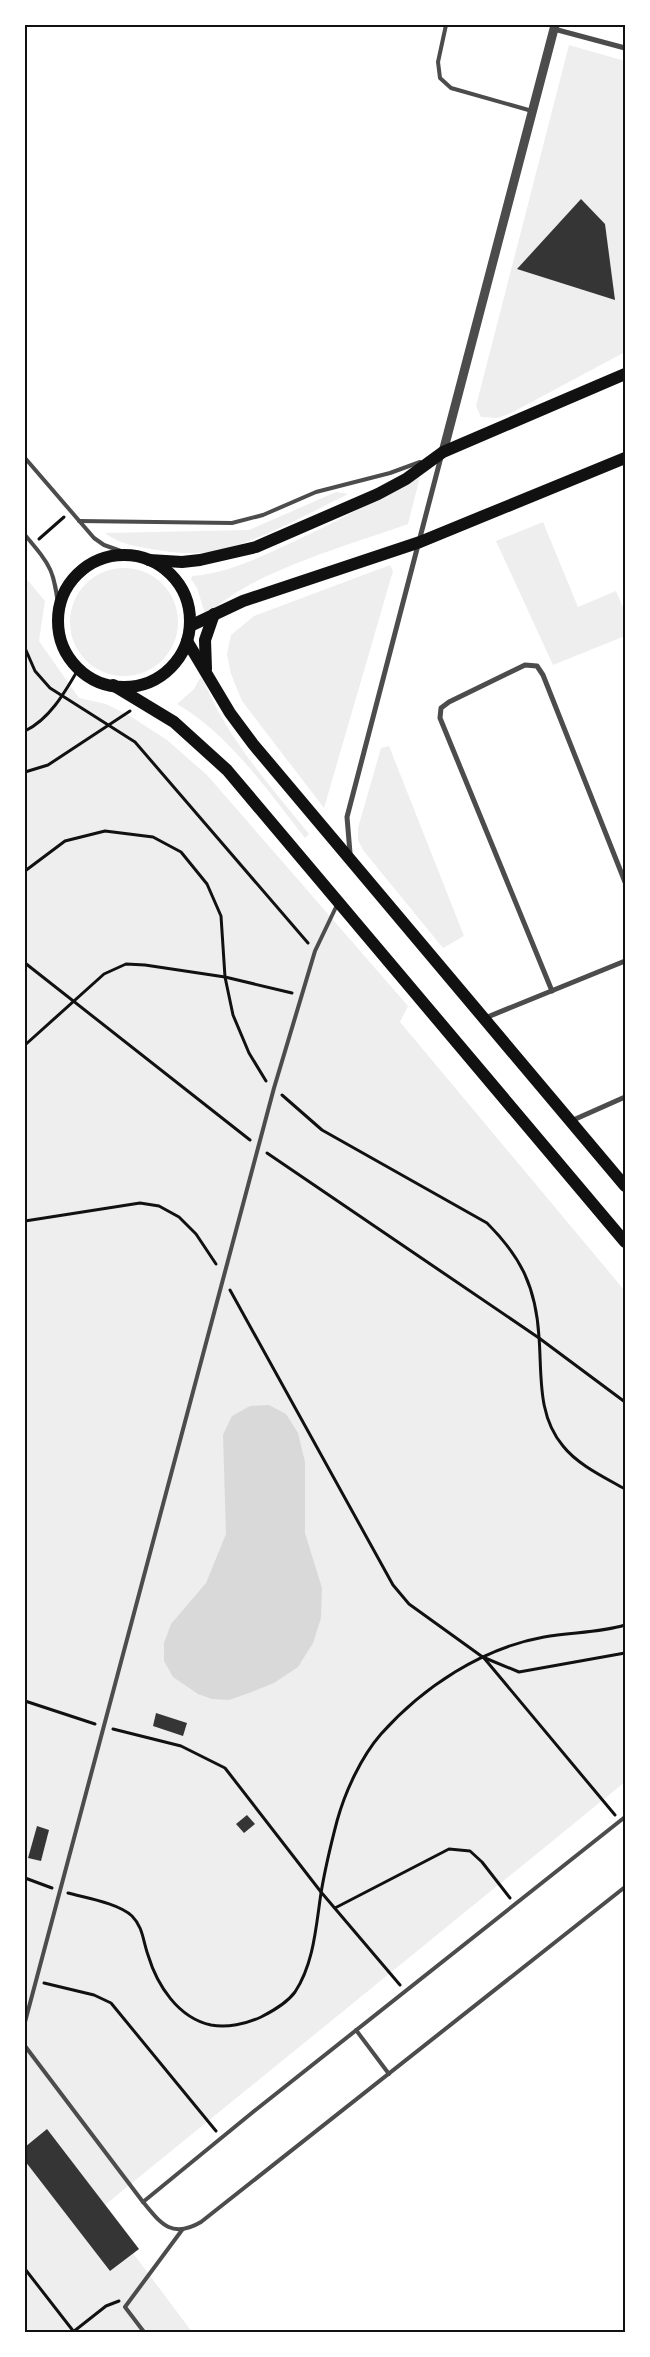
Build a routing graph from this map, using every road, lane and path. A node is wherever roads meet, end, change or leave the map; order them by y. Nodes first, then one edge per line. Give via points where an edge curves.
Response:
1 (446, 25) edge
2 (554, 27) edge
3 (625, 48) edge
4 (533, 111) junction
5 (625, 374) edge
6 (438, 455) junction
7 (25, 458) edge
8 (625, 458) edge
9 (71, 512) junction
10 (79, 522) junction
11 (25, 535) edge
12 (420, 542) junction
13 (32, 544) junction
14 (132, 555) junction
15 (149, 560) junction
16 (59, 612) junction
17 (214, 614) junction
18 (190, 626) junction
19 (186, 641) junction
20 (25, 648) edge
21 (26, 657) edge
22 (79, 668) junction
23 (206, 671) junction
24 (113, 685) junction
25 (62, 698) junction
26 (143, 702) junction
27 (107, 725) junction
28 (25, 731) edge
29 (25, 772) edge
30 (356, 865) junction
31 (25, 871) edge
32 (625, 882) edge
33 (338, 902) junction
34 (315, 951) junction
35 (625, 961) edge
36 (25, 963) edge
37 (225, 977) junction
38 (552, 991) junction
39 (301, 995) junction
40 (75, 1001) junction
41 (485, 1018) junction
42 (25, 1045) edge
43 (274, 1088) junction
44 (625, 1097) edge
45 (571, 1121) junction
46 (258, 1147) junction
47 (625, 1186) edge
48 (25, 1221) edge
49 (625, 1242) edge
50 (224, 1278) junction
51 (539, 1338) junction
52 (625, 1402) edge
53 (625, 1489) edge
54 (625, 1625) edge
55 (625, 1653) edge
56 (484, 1658) junction
57 (25, 1701) edge
58 (104, 1727) junction
59 (625, 1817) edge
60 (620, 1822) junction
61 (625, 1887) edge
62 (321, 1892) junction
63 (101, 1903) dead end
64 (514, 1905) junction
65 (335, 1908) junction
66 (36, 1981) junction
67 (405, 1992) junction
68 (25, 2022) edge
69 (356, 2030) junction
70 (25, 2046) edge
71 (389, 2074) junction
72 (221, 2138) junction
73 (143, 2202) junction
74 (182, 2230) junction
75 (25, 2270) edge
76 (125, 2307) junction
77 (73, 2332) edge
78 (144, 2332) edge

1 - 4 lane via 438,62 440,78 451,88
2 - 3 street
2 - 4 street
4 - 6 street
5 - 6 main road
6 - 10 lane via 390,473 316,492 239,522
6 - 12 street
6 - 15 main road via 406,479 378,494 256,547 200,560
7 - 9 lane
8 - 12 main road
9 - 10 lane
9 - 13 path
10 - 14 lane via 104,545
11 - 13 lane
12 - 17 main road via 243,601
12 - 30 street via 347,817 350,852
13 - 16 lane via 54,577
14 - 15 main road
14 - 16 main road via 115,555 84,568 68,588
15 - 18 main road via 166,570 177,582 185,595
16 - 22 main road via 60,636
17 - 18 main road
17 - 23 main road via 205,640
18 - 19 main road
19 - 23 main road
19 - 24 main road via 180,655 158,677 144,684
20 - 21 path
21 - 25 path
22 - 24 main road via 98,681
22 - 25 path
23 - 30 main road via 230,713 253,744
24 - 26 main road
25 - 27 path
25 - 28 path
26 - 27 path
26 - 33 main road via 174,722 227,770
27 - 29 path via 48,764
27 - 34 path via 135,742
30 - 41 main road
31 - 37 path via 65,841 104,831 153,838 181,852 208,884 221,916
32 - 38 street via 537,666 525,664 441,708 440,718
33 - 34 lane
33 - 49 main road
34 - 39 lane
35 - 38 street
36 - 40 path
37 - 39 path
37 - 40 path via 126,964 104,974
37 - 43 path via 233,1015 249,1053 262,1077
38 - 41 street
39 - 43 lane
40 - 42 path
40 - 46 path
41 - 45 main road
43 - 46 lane
43 - 51 path via 322,1130 488,1223 512,1250 526,1274
44 - 45 street
45 - 47 main road
46 - 50 lane
46 - 51 path
48 - 50 path via 140,1203 159,1206 179,1217 196,1234
50 - 56 path via 393,1584 410,1604
50 - 58 lane
51 - 52 path
51 - 53 path via 539,1366 549,1425 563,1446 580,1462
54 - 56 path via 543,1637 503,1648
55 - 56 path via 519,1672
56 - 60 path
56 - 62 path via 457,1670 414,1702 373,1744 356,1774 337,1820
57 - 58 path
58 - 62 path via 180,1746 225,1768
58 - 66 lane
59 - 60 lane
60 - 64 lane
61 - 71 lane
62 - 63 path via 312,1947 294,1993 256,2019 245,2024 227,2025 200,2021 178,2007 156,1976 136,1921 120,1908
62 - 65 path
64 - 65 path via 470,1851 449,1849
64 - 67 lane
65 - 67 path
66 - 68 lane
66 - 72 path via 94,1995 111,2003
67 - 69 lane
69 - 71 lane
69 - 72 lane
70 - 73 lane
71 - 74 lane via 201,2222
72 - 73 lane
73 - 74 lane via 160,2223
74 - 76 lane
75 - 77 path
76 - 77 path via 116,2300
76 - 78 lane

